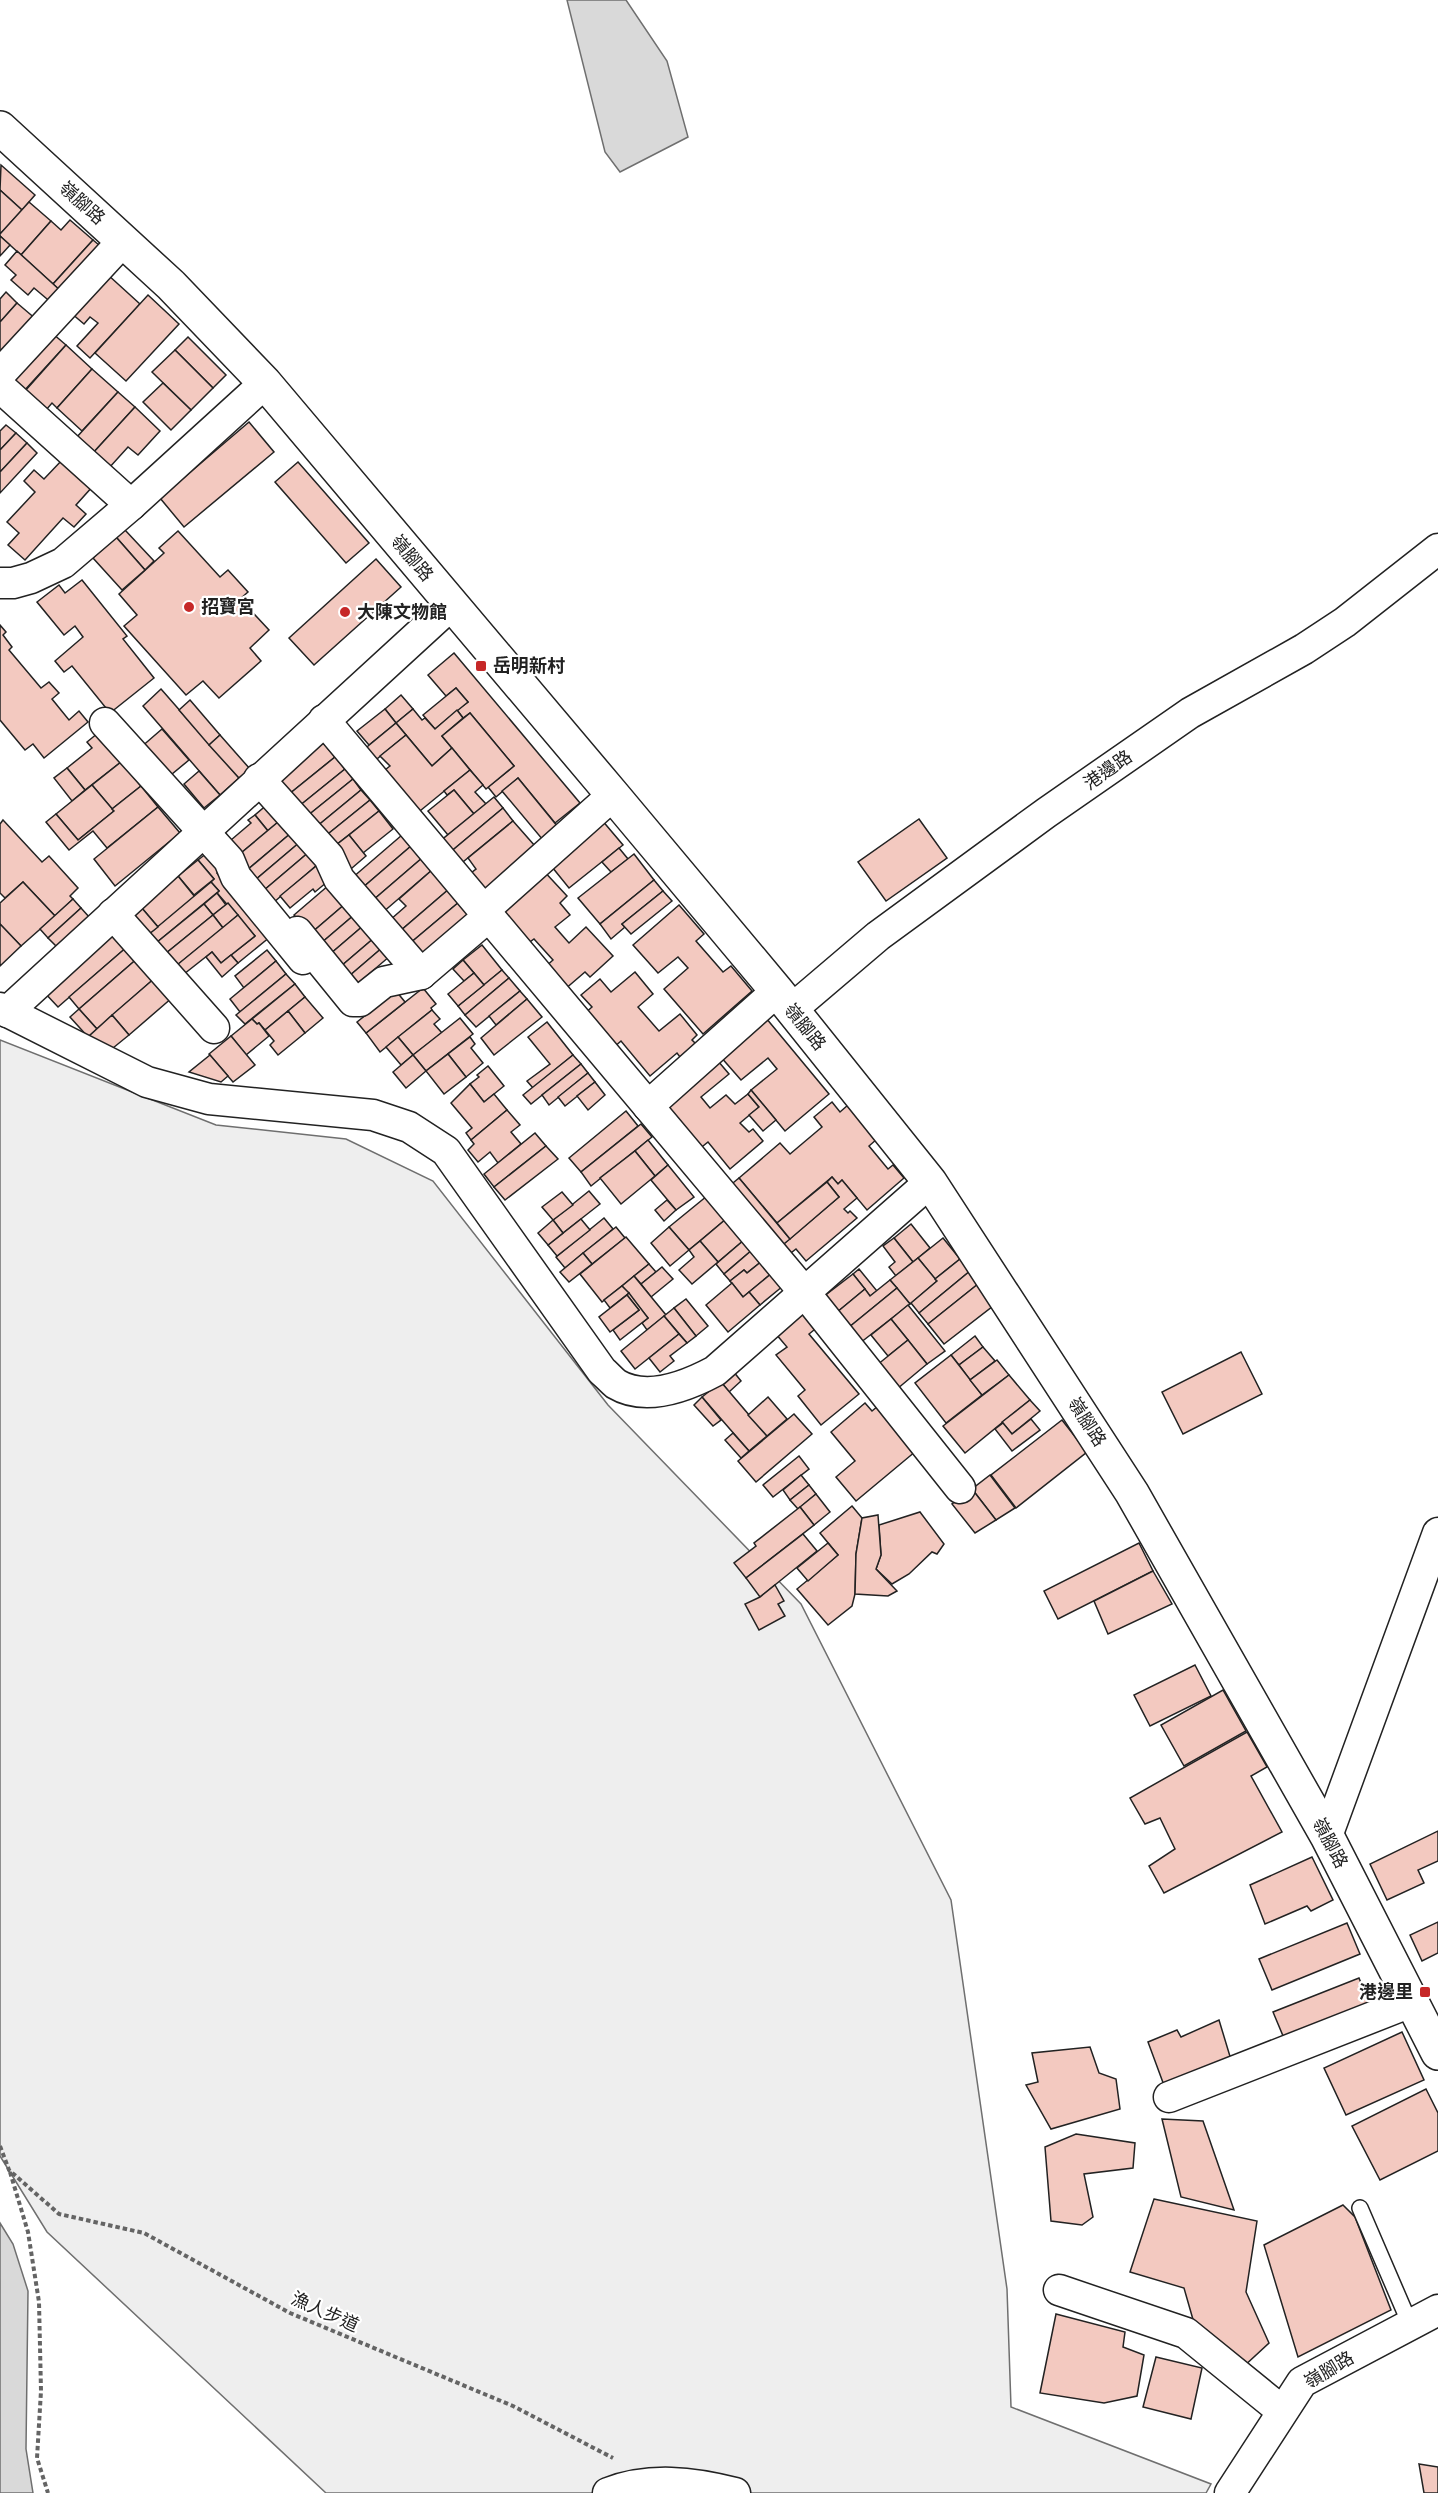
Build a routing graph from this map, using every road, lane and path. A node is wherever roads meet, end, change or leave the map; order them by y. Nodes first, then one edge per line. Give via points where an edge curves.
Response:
1 (2, 133) edge
2 (123, 241) junction
3 (0, 374) edge
4 (265, 383) junction
5 (0, 387) edge
6 (131, 505) junction
7 (1438, 549) edge
8 (0, 583) edge
9 (452, 604) junction
10 (324, 720) junction
11 (105, 723) dead end
12 (259, 779) junction
13 (614, 795) junction
14 (202, 831) junction
15 (277, 906) dead end
16 (487, 913) junction
17 (114, 914) junction
18 (303, 959) dead end
19 (421, 974) junction
20 (784, 1000) junction
21 (4, 1010) edge
22 (214, 1028) dead end
23 (648, 1106) junction
24 (930, 1182) junction
25 (805, 1293) junction
26 (960, 1488) dead end
27 (1438, 1533) edge
28 (1326, 1836) junction
29 (1411, 2002) junction
30 (1438, 2053) edge
31 (1169, 2097) dead end
32 (0, 2146) edge
33 (9, 2170) junction
34 (1360, 2208) dead end
35 (1059, 2290) dead end
36 (1438, 2310) edge
37 (1410, 2324) junction
38 (1282, 2411) junction
39 (662, 2483) junction
40 (48, 2493) edge
41 (608, 2493) edge
42 (735, 2493) edge
43 (1230, 2493) edge

1 - 2 street, 嶺腳路
2 - 3 street
2 - 4 street, 嶺腳路 via 205,318
4 - 6 street
4 - 9 street, 嶺腳路
5 - 6 street
6 - 8 street via 63,563 32,578
7 - 20 street, 港邊路 via 1345,622 1190,713
9 - 10 street
9 - 13 street, 嶺腳路
10 - 12 street
10 - 16 street
11 - 14 street
12 - 14 street
12 - 19 street via 329,857 339,879
13 - 16 street
13 - 20 street, 嶺腳路
14 - 17 street
14 - 18 street via 229,860 236,877
15 - 19 street via 353,1001 360,1001 384,982
16 - 19 street
16 - 23 street
17 - 21 street
17 - 22 street
20 - 23 street, 港邊路
20 - 24 street, 嶺腳路
21 - 25 street via 126,1074 179,1092 209,1099 373,1115 409,1127 446,1151 602,1371 616,1383 634,1390 671,1388 695,1382 715,1371
23 - 25 street
24 - 25 street
24 - 28 street, 嶺腳路 via 1132,1492
25 - 26 street
27 - 28 street
28 - 29 street, 嶺腳路
29 - 30 street, 嶺腳路
29 - 31 street
32 - 33 path, 漁人步道
33 - 39 path, 漁人步道 via 59,2214 144,2233 290,2313 513,2406
33 - 40 path via 28,2232 39,2302 41,2391 37,2458
34 - 37 lane
35 - 38 street via 1186,2333
36 - 37 street, 嶺腳路
37 - 38 street, 嶺腳路 via 1302,2382
38 - 43 street, 嶺腳路
39 - 41 street via 625,2486
39 - 42 street via 705,2485

